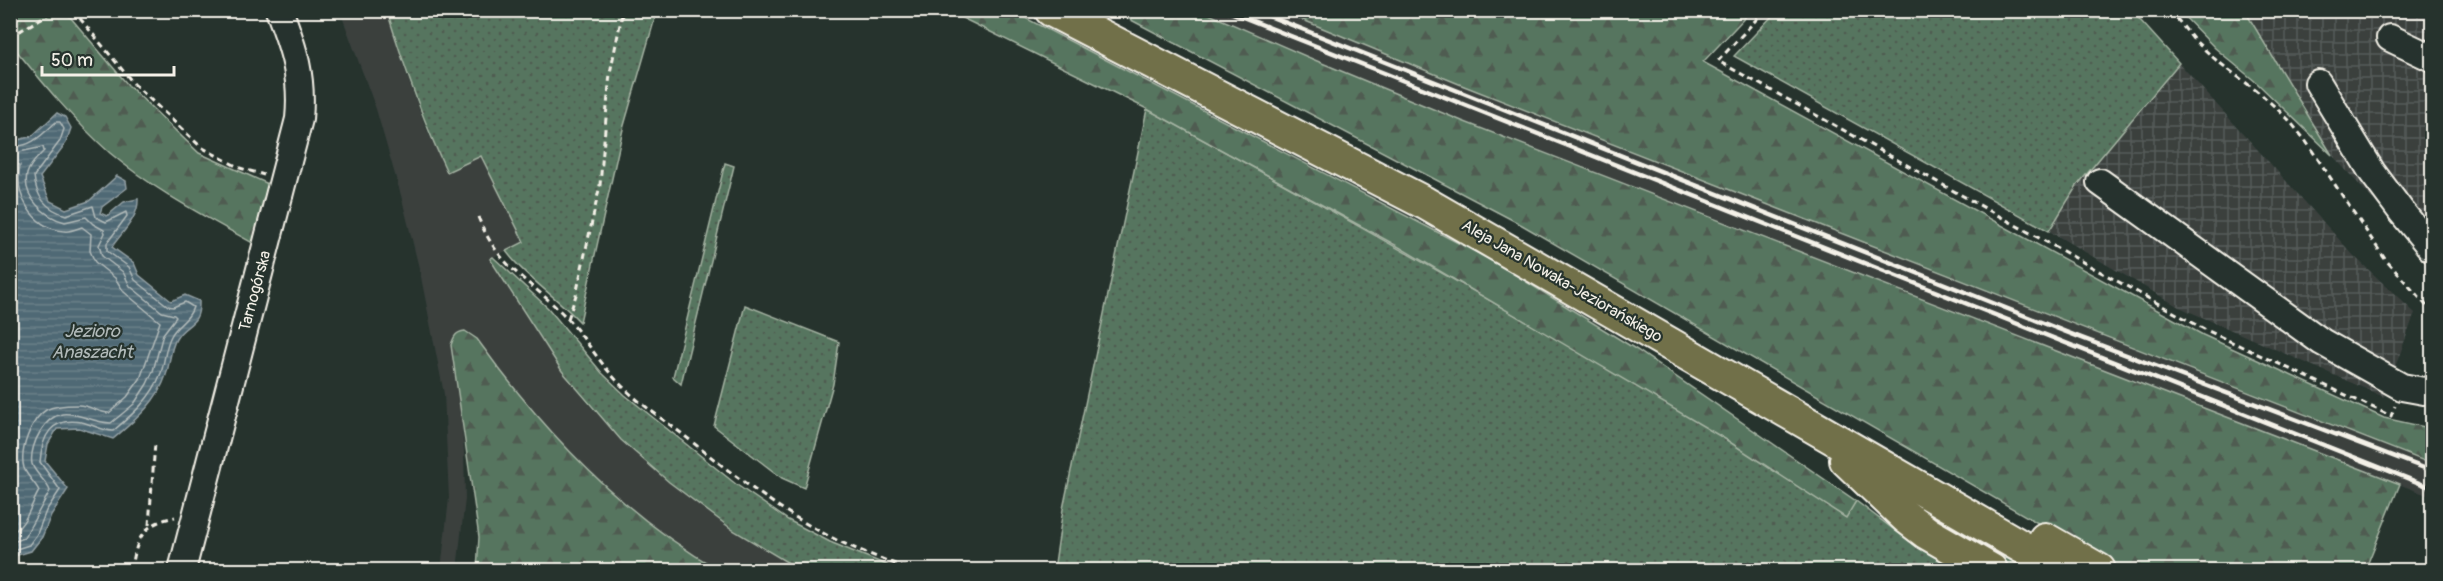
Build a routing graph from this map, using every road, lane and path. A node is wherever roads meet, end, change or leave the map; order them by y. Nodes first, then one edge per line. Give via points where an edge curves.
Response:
1 (55, 10) edge
2 (73, 10) edge
3 (279, 10) edge
4 (623, 10) edge
5 (1051, 10) edge
6 (1094, 10) edge
7 (1764, 10) edge
8 (2170, 10) edge
9 (10, 37) edge
10 (2390, 38) dead end
11 (2433, 58) edge
12 (2318, 83) dead end
13 (284, 180) junction
14 (2100, 182) dead end
15 (478, 217) dead end
16 (2433, 249) edge
17 (2433, 312) edge
18 (568, 319) junction
19 (2402, 387) junction
20 (2433, 389) edge
21 (1804, 420) junction
22 (154, 443) dead end
23 (197, 512) junction
24 (149, 525) junction
25 (132, 570) edge
26 (182, 570) edge
27 (910, 570) edge
28 (1991, 570) edge
29 (2062, 570) edge
30 (2099, 570) edge

1 - 9 path
2 - 13 path via 134,84 201,147 240,168
3 - 13 street, Tarnogórska via 293,47 302,93
4 - 18 path via 608,91 600,185
5 - 21 main road, Aleja Jana Nowaka-Jeziorańskiego via 1425,203
6 - 30 main road, Aleja Jana Nowaka-Jeziorańskiego via 1432,186
7 - 19 path via 1718,61 2206,330 2391,416
8 - 17 path via 2193,39 2288,118 2385,259
10 - 11 street
12 - 16 street via 2372,172
13 - 23 street, Tarnogórska
14 - 19 street via 2322,342
15 - 18 path via 500,257
18 - 27 path via 623,387 712,459 823,533
19 - 20 street via 2424,392
21 - 28 main road via 1906,517
21 - 29 main road, Aleja Jana Nowaka-Jeziorańskiego
22 - 24 path
23 - 24 path
23 - 26 street, Tarnogórska
24 - 25 path via 141,536

